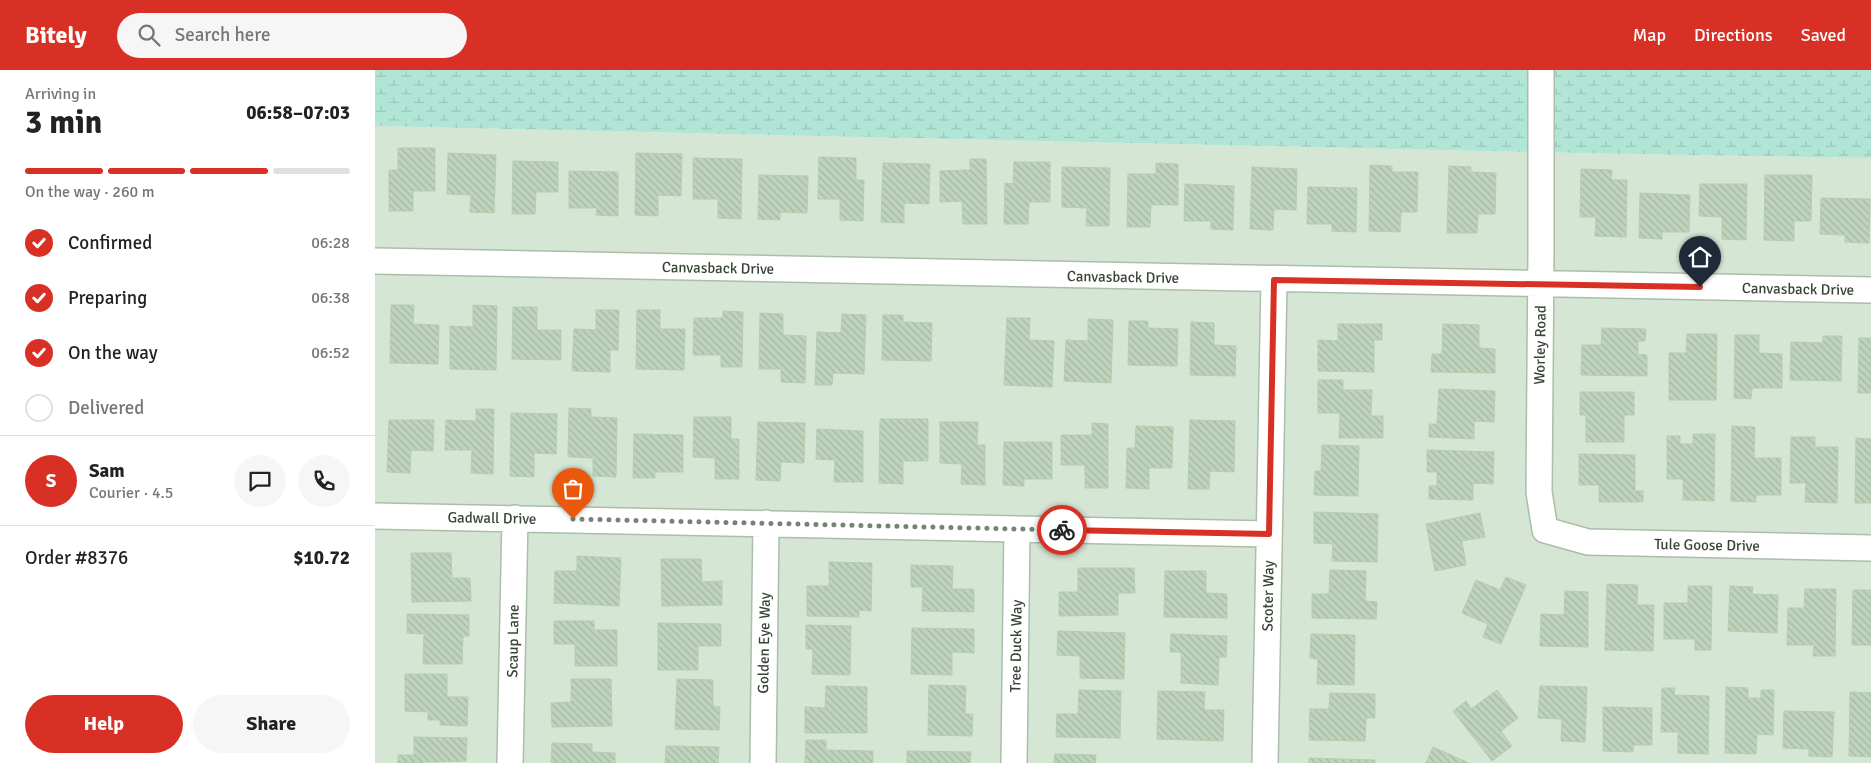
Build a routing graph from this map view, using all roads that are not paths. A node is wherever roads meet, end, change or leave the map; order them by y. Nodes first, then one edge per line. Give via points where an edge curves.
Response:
1 (1541, 70) edge
2 (375, 262) edge
3 (1274, 280) junction
4 (1541, 283) junction
5 (1871, 290) edge
6 (375, 516) edge
7 (515, 518) junction
8 (766, 523) junction
9 (1017, 530) junction
10 (1545, 530) joint
11 (1269, 534) junction
12 (1871, 548) edge
13 (510, 763) edge
14 (763, 763) edge
15 (1014, 763) edge
16 (1265, 763) edge

1 - 4 street, Worley Road
2 - 3 street, Canvasback Drive
3 - 4 street, Canvasback Drive
3 - 11 street, Scoter Way
4 - 5 street, Canvasback Drive
4 - 10 street, Worley Road via 1539,492
6 - 7 street, Gadwall Drive
7 - 8 street, Gadwall Drive
7 - 13 street, Scaup Lane
8 - 9 street, Gadwall Drive
8 - 14 street, Golden Eye Way
9 - 11 street, Gadwall Drive
9 - 15 street, Tree Duck Way
10 - 12 street, Tule Goose Drive via 1588,542
11 - 16 street, Scoter Way

